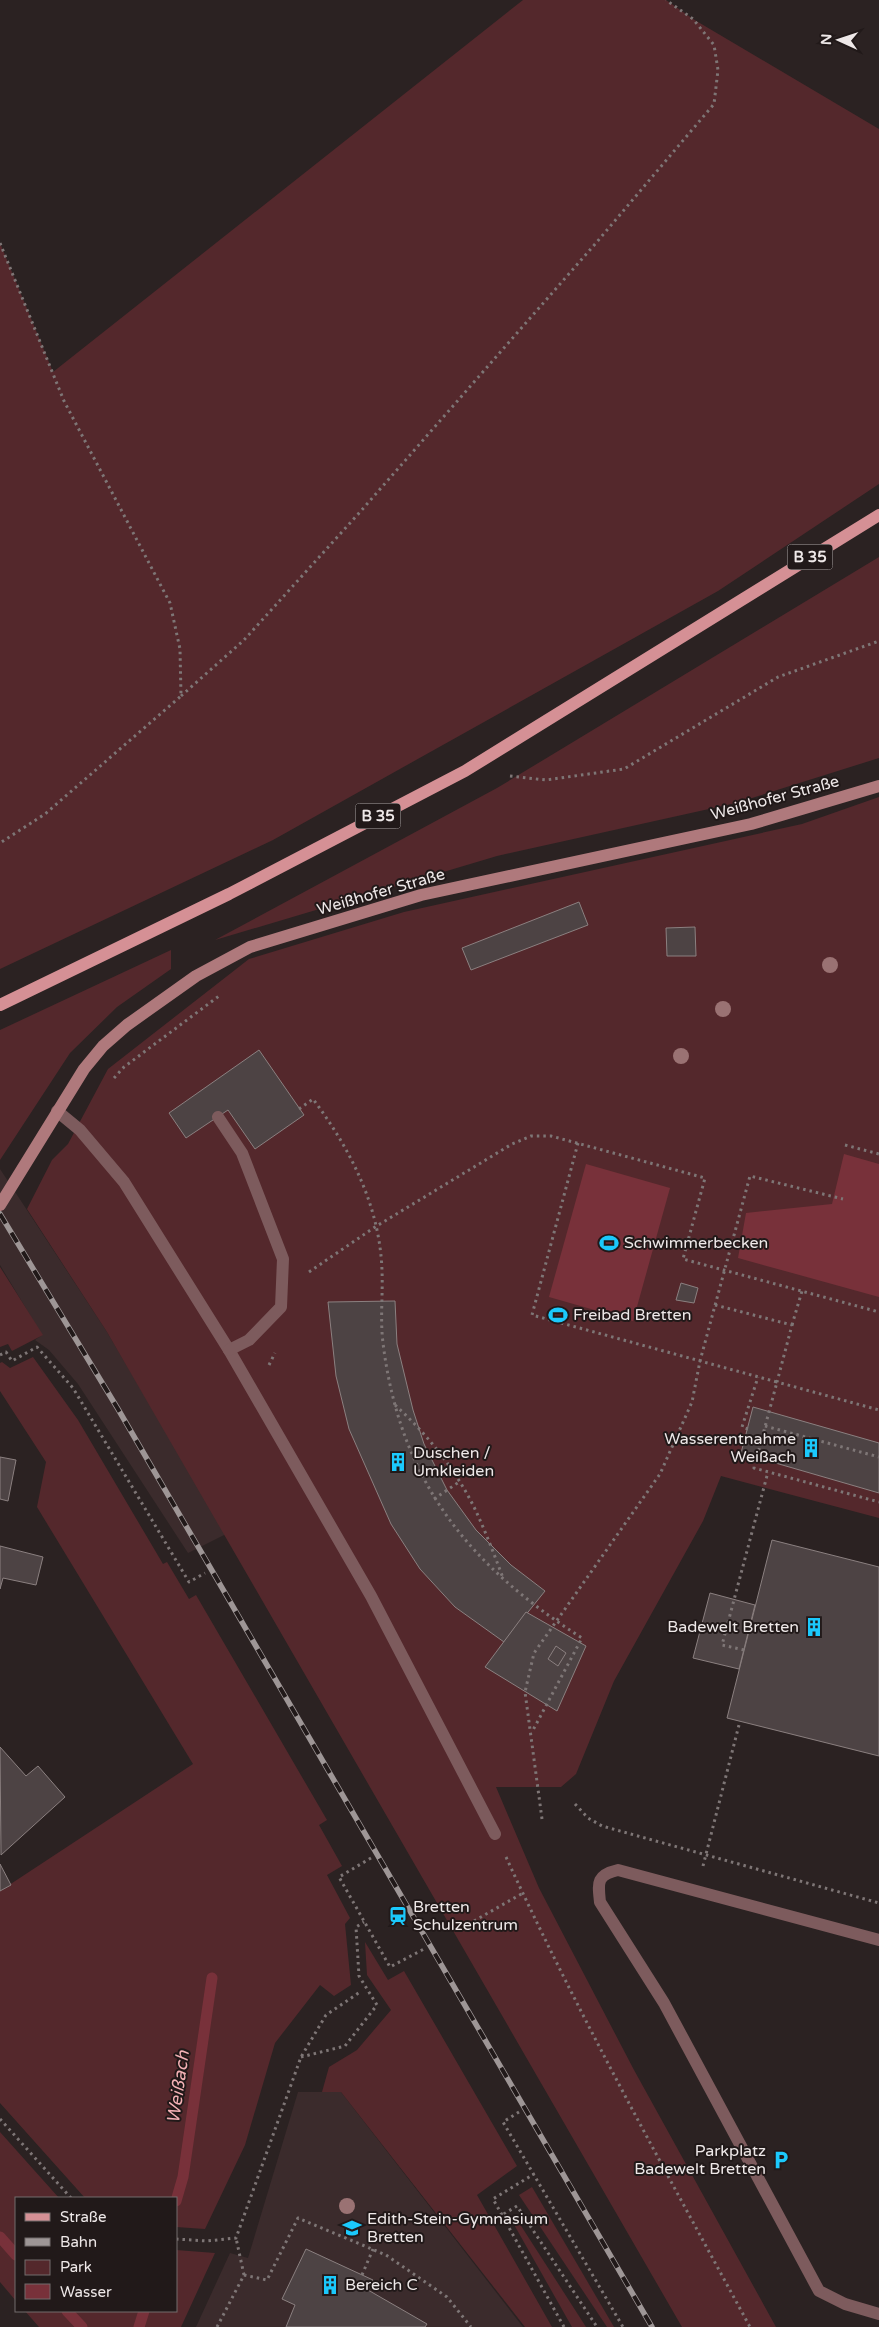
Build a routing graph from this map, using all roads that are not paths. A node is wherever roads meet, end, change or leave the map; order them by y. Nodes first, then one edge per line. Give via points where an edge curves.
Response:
1 (879, 515) edge
2 (879, 786) edge
3 (0, 1005) edge
4 (57, 1111) junction
5 (218, 1117) dead end
6 (0, 1205) edge
7 (229, 1350) junction
8 (495, 1834) road end
9 (879, 1940) edge
10 (879, 2314) edge

1 - 3 main road, B 35 via 465,771 229,894
2 - 4 main road, Weißhofer Straße via 751,824 422,895 250,947 196,976 109,1041 84,1069
4 - 6 main road, Weißhofer Straße
4 - 7 lane via 80,1130 124,1182
5 - 7 lane via 242,1153 283,1259 281,1307 249,1340
7 - 8 lane via 371,1596
9 - 10 lane via 618,1870 601,1877 598,1886 600,1902 664,2003 819,2291 845,2304

